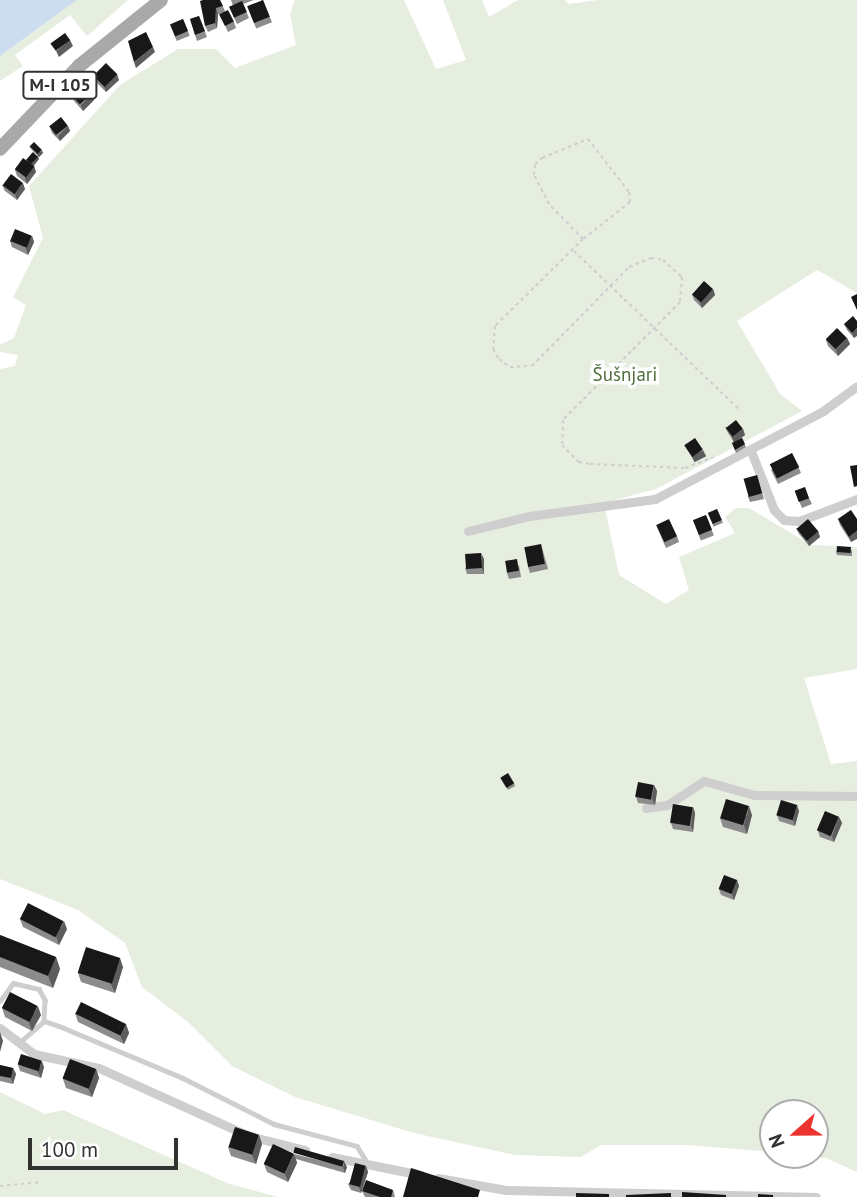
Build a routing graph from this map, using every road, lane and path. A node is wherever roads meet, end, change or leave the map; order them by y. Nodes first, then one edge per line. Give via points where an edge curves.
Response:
1 (161, 0) edge
2 (0, 149) edge
3 (583, 239) junction
4 (573, 250) junction
5 (610, 285) junction
6 (655, 328) junction
7 (854, 390) edge
8 (857, 404) edge
9 (740, 410) dead end
10 (751, 451) junction
11 (724, 466) junction
12 (857, 499) edge
13 (468, 531) dead end
14 (857, 796) edge
15 (646, 808) dead end
16 (0, 1002) edge
17 (44, 1021) junction
18 (0, 1028) edge
19 (20, 1042) junction
20 (368, 1167) junction
21 (41, 1182) dead end
22 (0, 1186) edge
23 (816, 1197) edge

1 - 2 main road, M-I 105 via 79,66
3 - 3 path via 628,205 631,197 587,139 542,158 535,164 534,174 549,204
3 - 4 path
4 - 5 path
4 - 5 path via 495,326 493,348 499,359 510,367 524,368 539,361
5 - 6 path
5 - 6 path via 640,261 663,260 674,267 684,290 680,302
6 - 9 path
6 - 11 path via 563,420 562,445 579,462 590,464 685,468 715,457
7 - 8 street
7 - 10 street
10 - 11 street
10 - 12 street via 774,510 784,520 799,521
11 - 13 street via 655,499 529,516
14 - 15 street via 755,795 704,781 667,805
16 - 17 lane via 13,983 39,989 45,1000
17 - 19 lane
17 - 20 lane via 172,1073 274,1124 357,1146
18 - 19 street
19 - 20 street via 34,1054 99,1068 142,1085 249,1136
20 - 23 street via 506,1190
21 - 22 path

